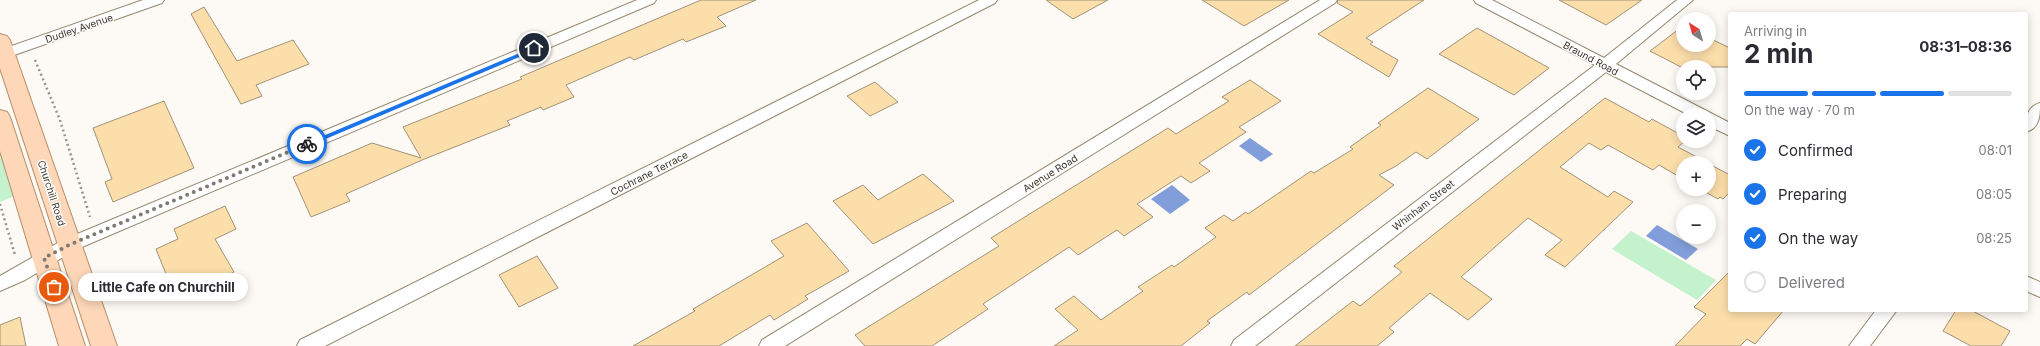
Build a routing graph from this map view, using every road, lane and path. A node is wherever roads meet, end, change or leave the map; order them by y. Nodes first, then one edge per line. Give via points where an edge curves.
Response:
1 (157, 0) edge
2 (649, 0) edge
3 (990, 0) edge
4 (1330, 0) edge
5 (1481, 0) edge
6 (1686, 0) edge
7 (2, 49) edge
8 (33, 53) dead end
9 (1605, 65) junction
10 (1688, 108) edge
11 (2040, 108) edge
12 (0, 118) edge
13 (1716, 123) edge
14 (2028, 123) edge
15 (1728, 129) edge
16 (0, 204) edge
17 (92, 224) dead end
18 (69, 245) junction
19 (44, 258) junction
20 (21, 275) junction
21 (0, 284) edge
22 (2028, 284) edge
23 (2040, 290) edge
24 (1885, 312) edge
25 (72, 346) edge
26 (104, 346) edge
27 (308, 346) edge
28 (769, 346) edge
29 (1241, 346) edge
30 (1859, 346) edge

1 - 7 street, Dudley Avenue
2 - 18 street
3 - 27 street, Cochrane Terrace
4 - 28 street, Avenue Road
5 - 9 street, Braund Road
6 - 9 street, Whinham Street
7 - 18 main road, Churchill Road via 33,131
8 - 17 path via 60,120
9 - 10 street, Braund Road
9 - 29 street, Whinham Street
11 - 14 street
12 - 19 main road
13 - 15 street
16 - 20 path
18 - 19 street
18 - 26 main road, Churchill Road
19 - 20 street
19 - 25 main road
20 - 21 street
22 - 23 street
24 - 30 street

